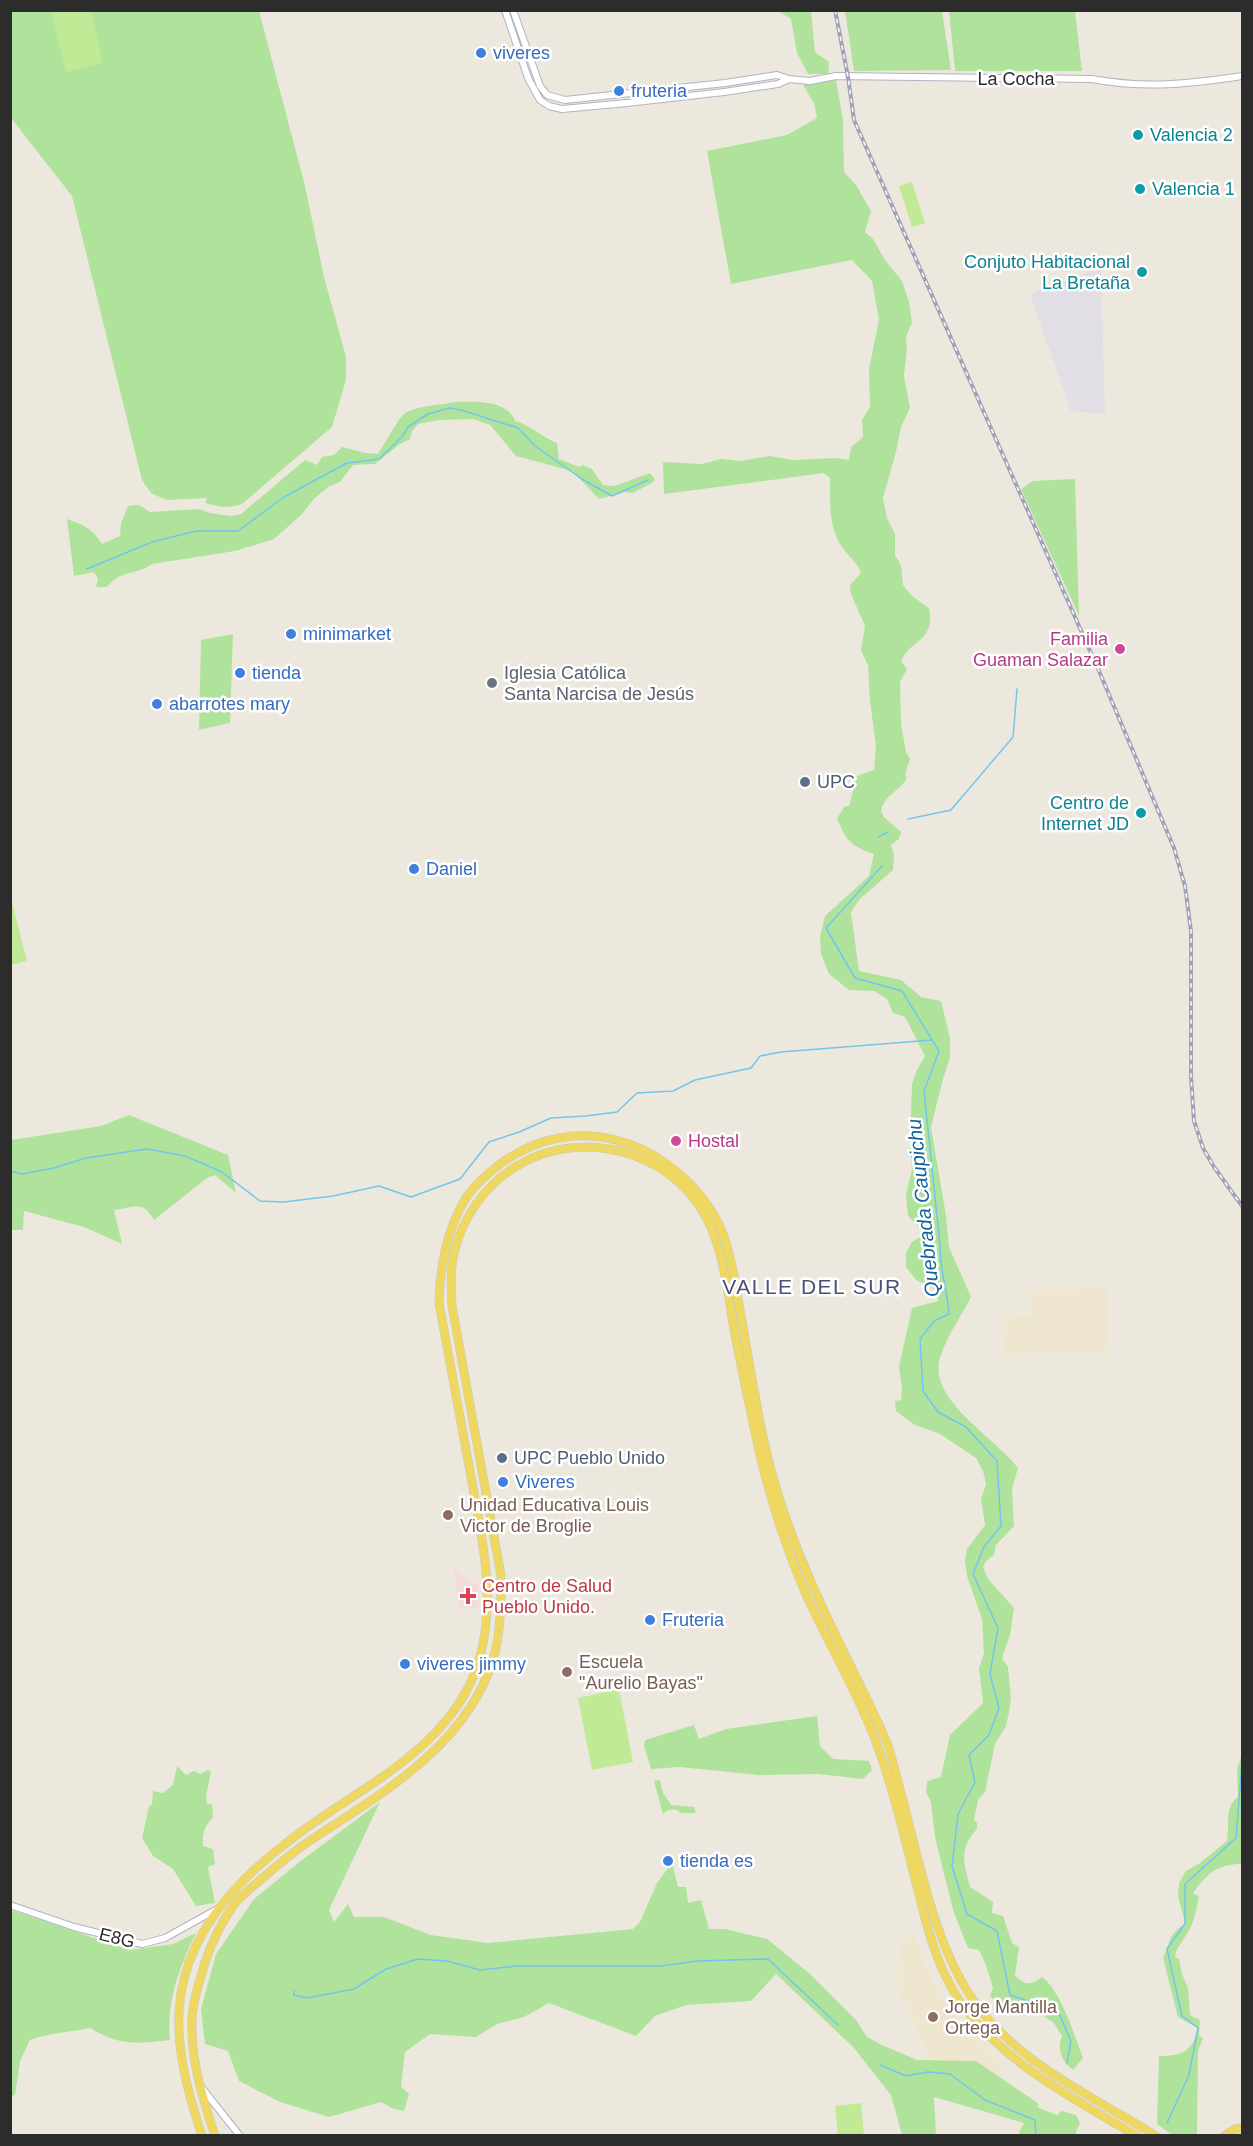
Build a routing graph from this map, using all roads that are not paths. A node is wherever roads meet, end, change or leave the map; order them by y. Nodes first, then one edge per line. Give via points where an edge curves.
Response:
1 (505, 10) edge
2 (513, 10) edge
3 (1242, 76) edge
4 (789, 79) junction
5 (314, 1824) junction
6 (321, 1834) junction
7 (915, 1846) junction
8 (906, 1848) junction
9 (10, 1905) edge
10 (219, 1908) junction
11 (202, 2088) junction
12 (1242, 2128) edge
13 (202, 2136) edge
14 (215, 2136) edge
15 (240, 2136) edge
16 (1137, 2136) edge
17 (1156, 2136) edge
18 (1224, 2136) edge

1 - 4 street, La Cocha via 528,78 540,100 549,106 562,109 627,103 778,84
2 - 4 street, La Cocha via 540,86 555,99 777,75
3 - 4 street, La Cocha via 1184,85 1092,79
5 - 6 main road
5 - 7 main road via 418,1750 455,1709 479,1659 489,1597 484,1545 439,1303 442,1258 450,1235 468,1194 513,1156 548,1140 593,1137 616,1139 660,1158 697,1190 713,1212 730,1258 776,1492 797,1553 888,1745
5 - 10 main road via 271,1856
6 - 8 main road via 399,1780 441,1745 472,1705 485,1680 497,1639 501,1575 452,1306 454,1252 478,1200 496,1180 543,1153 588,1145 630,1153 666,1171 697,1203 711,1227 720,1254 770,1496 805,1592 876,1742
6 - 11 main road via 282,1861 236,1902 206,1957 195,1996 192,2029 193,2054
7 - 8 main road
7 - 17 main road via 947,1950 987,2019 1042,2066
8 - 16 main road via 926,1928 947,1980 974,2019 998,2045 1033,2072
9 - 10 street, E8G via 142,1944 165,1938
10 - 13 main road via 194,1952 179,2011 183,2060
11 - 14 main road
11 - 15 street
12 - 18 main road

